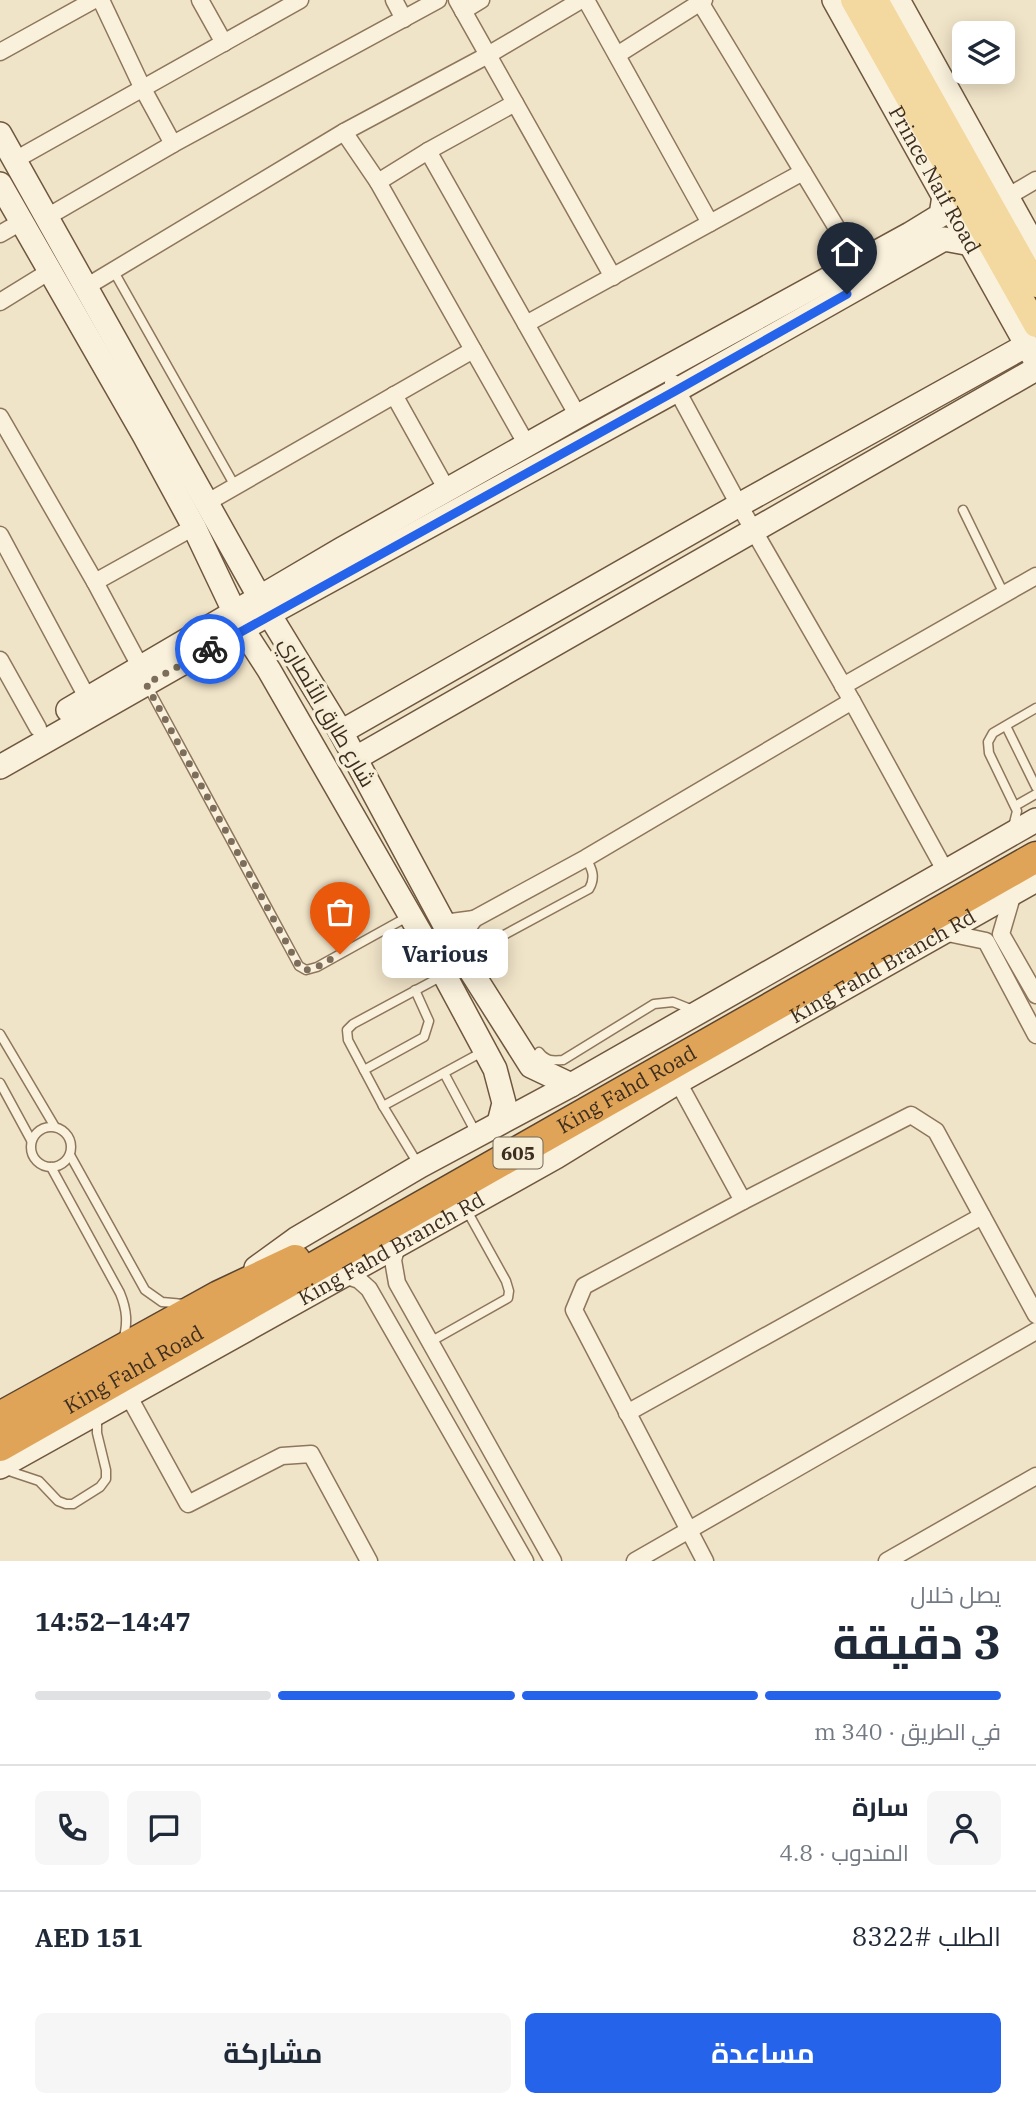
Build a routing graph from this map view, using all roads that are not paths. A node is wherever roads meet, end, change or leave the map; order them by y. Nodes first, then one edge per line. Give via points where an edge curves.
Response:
1 (94, 0) edge
2 (101, 0) edge
3 (200, 0) edge
4 (300, 0) edge
5 (394, 0) edge
6 (438, 0) edge
7 (481, 0) edge
8 (584, 0) edge
9 (834, 0) edge
10 (853, 0) edge
11 (876, 0) edge
12 (898, 0) edge
13 (702, 1) edge
14 (460, 6) edge
15 (404, 19) junction
16 (224, 43) junction
17 (0, 52) edge
18 (488, 55) junction
19 (617, 55) junction
20 (143, 89) junction
21 (515, 103) junction
22 (344, 132) junction
23 (0, 134) edge
24 (173, 144) junction
25 (428, 151) junction
26 (15, 160) junction
27 (803, 172) junction
28 (1036, 180) edge
29 (377, 182) junction
30 (0, 184) edge
31 (944, 196) junction
32 (1007, 197) junction
33 (47, 217) junction
34 (22, 222) junction
35 (710, 223) junction
36 (0, 234) edge
37 (971, 244) junction
38 (1036, 249) edge
39 (858, 263) junction
40 (113, 270) junction
41 (50, 271) junction
42 (613, 277) junction
43 (1036, 285) edge
44 (86, 287) junction
45 (0, 302) edge
46 (526, 324) junction
47 (1033, 344) edge
48 (473, 350) junction
49 (665, 369) junction
50 (1036, 369) edge
51 (970, 376) junction
52 (677, 390) junction
53 (394, 395) junction
54 (985, 399) junction
55 (578, 416) junction
56 (0, 417) edge
57 (527, 445) junction
58 (235, 486) junction
59 (447, 490) junction
60 (208, 502) junction
61 (739, 505) junction
62 (962, 510) dead end
63 (194, 527) junction
64 (755, 531) junction
65 (0, 536) edge
66 (1036, 576) edge
67 (95, 583) junction
68 (1004, 594) junction
69 (266, 606) junction
70 (238, 622) junction
71 (0, 660) edge
72 (144, 676) junction
73 (843, 686) junction
74 (88, 699) junction
75 (852, 701) junction
76 (1036, 708) edge
77 (1006, 726) junction
78 (38, 728) junction
79 (341, 732) junction
80 (0, 749) edge
81 (356, 758) junction
82 (0, 767) edge
83 (1036, 787) edge
84 (1036, 794) edge
85 (1015, 806) junction
86 (1036, 820) edge
87 (1024, 838) edge
88 (1036, 857) edge
89 (586, 858) junction
90 (946, 873) junction
91 (1036, 880) edge
92 (1013, 893) junction
93 (410, 915) junction
94 (474, 919) junction
95 (444, 923) junction
96 (943, 932) junction
97 (459, 951) junction
98 (444, 974) junction
99 (415, 990) junction
100 (1036, 995) edge
101 (699, 1013) junction
102 (0, 1034) edge
103 (1036, 1035) edge
104 (485, 1050) junction
105 (539, 1052) dead end
106 (364, 1070) junction
107 (444, 1073) junction
108 (678, 1082) junction
109 (0, 1083) edge
110 (571, 1085) junction
111 (383, 1106) junction
112 (499, 1123) junction
113 (55, 1127) junction
114 (477, 1135) junction
115 (31, 1140) junction
116 (70, 1155) junction
117 (420, 1166) junction
118 (51, 1167) junction
119 (743, 1201) junction
120 (465, 1208) junction
121 (982, 1216) junction
122 (397, 1246) junction
123 (344, 1275) junction
124 (210, 1301) junction
125 (408, 1304) junction
126 (1036, 1315) edge
127 (387, 1320) junction
128 (1036, 1331) edge
129 (430, 1342) junction
130 (120, 1350) junction
131 (128, 1395) junction
132 (97, 1413) junction
133 (627, 1413) junction
134 (0, 1417) edge
135 (0, 1447) edge
136 (0, 1468) edge
137 (1036, 1476) edge
138 (688, 1530) junction
139 (368, 1561) edge
140 (525, 1561) edge
141 (553, 1561) edge
142 (635, 1561) edge
143 (705, 1561) edge
144 (887, 1561) edge

1 - 17 street
2 - 20 street
3 - 16 street
4 - 16 street
5 - 15 street
6 - 15 street
7 - 14 street
8 - 18 street
8 - 19 street
9 - 31 street, Prince Naif Road
10 - 47 main road, Prince Naif Road
11 - 43 main road, Prince Naif Road
12 - 32 street
13 - 19 street
13 - 27 street
14 - 18 street
15 - 24 street
16 - 20 street
18 - 21 street
18 - 22 street
19 - 35 street
20 - 24 street
20 - 26 street
21 - 25 street
21 - 42 street
22 - 29 street
22 - 40 street
23 - 26 street, شارع طارق الأنصاري
24 - 33 street
25 - 29 street
25 - 46 street
26 - 33 street, شارع طارق الأنصاري
27 - 35 street
27 - 39 street
28 - 32 street
29 - 48 street
30 - 34 street, شارع طارق الأنصاري
31 - 37 street, Prince Naif Road
31 - 39 street via 941,215
32 - 38 street
33 - 44 street, شارع طارق الأنصاري
34 - 36 street
34 - 41 street, شارع طارق الأنصاري
35 - 42 street
37 - 47 street, Prince Naif Road
37 - 52 street via 944,239
39 - 49 street
40 - 44 street
40 - 58 lane
41 - 45 street
41 - 63 street, شارع طارق الأنصاري
42 - 46 street
44 - 60 street, شارع طارق الأنصاري
46 - 55 street
47 - 51 street
48 - 53 street
48 - 57 street
49 - 52 street
49 - 55 street
50 - 54 street
51 - 54 street
51 - 61 street
52 - 61 street
52 - 69 street
53 - 58 street
53 - 59 street
54 - 64 street
55 - 57 street
56 - 67 street
57 - 59 street
58 - 60 street
59 - 69 street
60 - 69 street, شارع طارق الأنصاري
61 - 64 street
61 - 79 street
62 - 68 lane
63 - 67 street
63 - 70 street, شارع طارق الأنصاري
64 - 73 street
64 - 81 street
65 - 74 street
66 - 68 street
67 - 72 street
68 - 73 street
69 - 70 street
69 - 79 street, شارع طارق الأنصاري
70 - 72 street
70 - 93 street, شارع طارق الأنصاري
71 - 78 street
72 - 74 street
72 - 82 street
72 - 93 lane via 299,966 306,970 317,967
73 - 75 street
74 - 78 street
75 - 89 street
75 - 90 street
76 - 77 lane
77 - 83 lane
77 - 85 lane via 993,733 989,753
78 - 80 street
79 - 81 street, شارع طارق الأنصاري
81 - 95 street, شارع طارق الأنصاري
84 - 85 lane
85 - 87 lane
86 - 87 street
87 - 90 street
87 - 124 highway, King Fahd Road / 605 via 310,1252
88 - 135 highway, King Fahd Road / 605
89 - 94 street
89 - 97 lane via 593,870 589,888
90 - 101 street
91 - 92 street, King Fahd Branch Rd
92 - 96 street, King Fahd Branch Rd
92 - 100 street via 1001,934
93 - 98 street, شارع طارق الأنصاري
94 - 95 street
94 - 97 street
95 - 97 street, شارع طارق الأنصاري
96 - 103 street via 986,941
96 - 108 street, King Fahd Branch Rd
97 - 110 street, شارع طارق الأنصاري via 531,1066
98 - 99 lane
98 - 104 street, شارع طارق الأنصاري
99 - 106 lane via 429,1021 424,1037
99 - 106 lane via 347,1030
101 - 105 lane via 673,1002 654,1004 564,1060 551,1061
101 - 110 street
102 - 113 lane
104 - 107 lane
104 - 112 street, شارع طارق الأنصاري via 504,1103
106 - 111 lane
107 - 111 lane
107 - 114 lane
108 - 119 street
108 - 120 street, King Fahd Branch Rd
109 - 115 lane
110 - 112 street
111 - 117 lane
112 - 114 street
113 - 115 lane via 38,1130
113 - 116 lane via 69,1138
114 - 117 street
115 - 118 lane via 35,1160
116 - 118 lane
116 - 124 lane via 145,1290 162,1302
117 - 124 street via 296,1239
118 - 130 lane via 127,1309
119 - 121 street via 911,1115 936,1131
119 - 133 street via 584,1286 574,1310
120 - 122 street, King Fahd Branch Rd
120 - 129 lane via 506,1281 508,1298
121 - 126 street
121 - 133 street
122 - 123 street, King Fahd Branch Rd
122 - 125 street via 394,1276
123 - 127 street via 364,1284
123 - 131 street, King Fahd Branch Rd
124 - 130 highway, King Fahd Road / 605
125 - 127 street via 399,1302 391,1307
125 - 129 street
127 - 140 street
128 - 138 street
129 - 141 street
130 - 134 highway, King Fahd Road / 605
131 - 132 street, King Fahd Branch Rd
131 - 139 street via 188,1504 282,1456 311,1454
132 - 136 street, King Fahd Branch Rd
132 - 136 lane via 106,1479 73,1504 58,1501 31,1476
133 - 138 street
137 - 144 street
138 - 142 street
138 - 143 street

